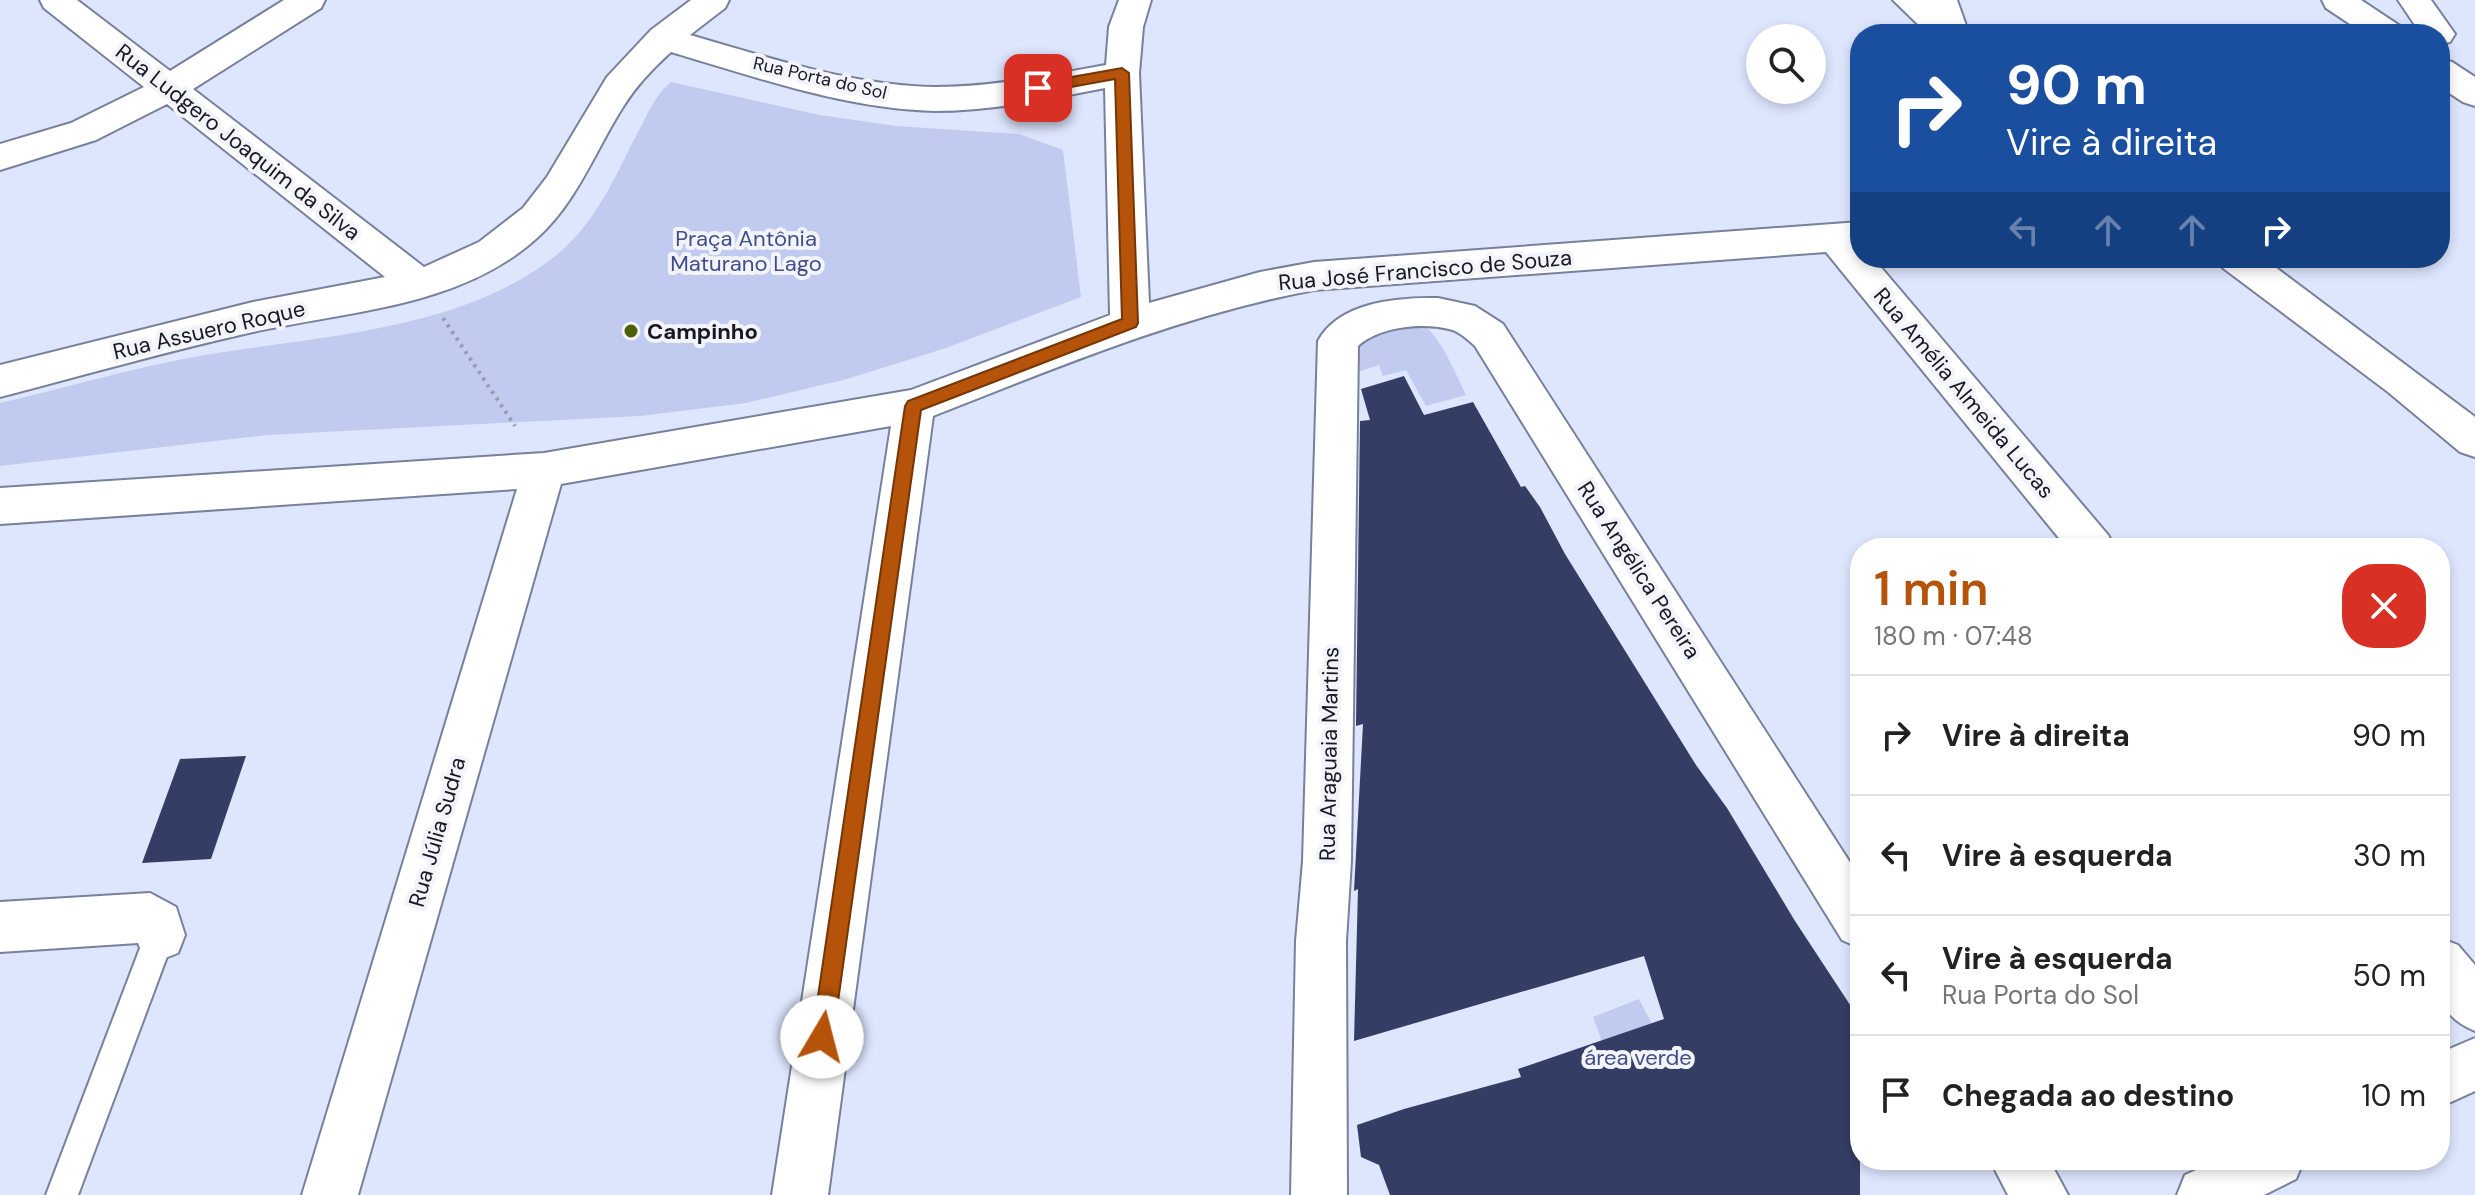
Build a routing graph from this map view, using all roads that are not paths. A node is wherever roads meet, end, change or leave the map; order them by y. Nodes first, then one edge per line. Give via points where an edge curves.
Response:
1 (56, 0) edge
2 (309, 0) edge
3 (713, 0) edge
4 (1135, 0) edge
5 (1909, 0) edge
6 (1941, 0) edge
7 (2338, 0) edge
8 (2414, 0) edge
9 (1939, 24) edge
10 (1948, 24) edge
11 (2373, 24) edge
12 (2430, 24) edge
13 (663, 38) junction
14 (1122, 73) junction
15 (2450, 77) edge
16 (170, 88) junction
17 (2475, 94) edge
18 (0, 157) edge
19 (1847, 237) edge
20 (1872, 268) edge
21 (2249, 268) edge
22 (420, 284) junction
23 (1130, 323) junction
24 (1358, 323) joint
25 (0, 381) edge
26 (914, 406) junction
27 (2475, 440) edge
28 (544, 470) junction
29 (0, 506) edge
30 (2085, 538) edge
31 (1850, 907) edge
32 (0, 927) edge
33 (160, 935) joint
34 (2450, 975) edge
35 (2475, 1005) edge
36 (2024, 1170) edge
37 (2256, 1170) edge
38 (62, 1195) edge
39 (330, 1195) edge
40 (800, 1195) edge
41 (1319, 1195) edge
42 (2040, 1195) edge
43 (2205, 1195) edge

1 - 16 street, Rua Ludgero Joaquim da Silva
2 - 16 street
3 - 13 street, Rua Assuero Roque
4 - 14 street via 1126,27
5 - 9 street
6 - 10 street
7 - 11 street
8 - 12 street
13 - 14 street, Rua Porta do Sol via 844,87 908,97 1010,93
13 - 22 street, Rua Assuero Roque via 632,68 560,190 524,229 486,258
14 - 23 street
15 - 17 street
16 - 18 street via 108,122
16 - 22 street, Rua Ludgero Joaquim da Silva
19 - 23 street, Rua José Francisco de Souza via 1314,276
20 - 30 street, Rua Amélia Almeida Lucas
21 - 27 street
22 - 25 street, Rua Assuero Roque via 254,317
23 - 26 street, Rua José Francisco de Souza
24 - 31 street, Rua Angélica Pereira via 1387,316 1451,314 1471,320 1489,335
24 - 41 street, Rua Araguaia Martins via 1338,341
26 - 28 street
26 - 40 street
28 - 29 street
28 - 39 street, Rua Júlia Sudra
32 - 33 street via 150,918
33 - 38 lane
34 - 35 street
36 - 42 street
37 - 43 street

